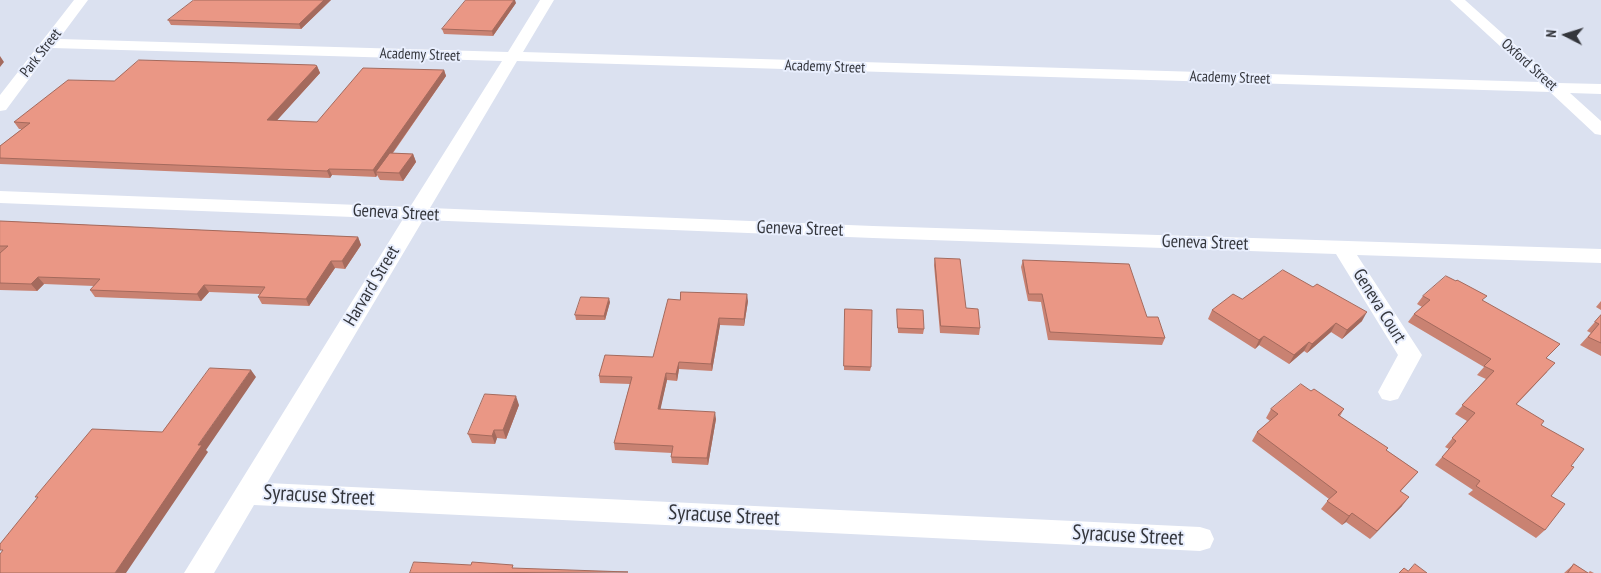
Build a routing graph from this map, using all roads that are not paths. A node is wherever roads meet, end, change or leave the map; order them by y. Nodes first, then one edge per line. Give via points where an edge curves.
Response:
1 (81, 0) edge
2 (547, 0) edge
3 (1458, 0) edge
4 (49, 43) junction
5 (512, 58) junction
6 (1553, 86) junction
7 (1601, 89) edge
8 (0, 106) edge
9 (1601, 130) edge
10 (0, 197) edge
11 (416, 214) junction
12 (1342, 248) junction
13 (1601, 256) edge
14 (1390, 392) dead end
15 (247, 493) junction
16 (1200, 539) dead end
17 (198, 573) edge

1 - 4 street, Park Street
2 - 5 street, Harvard Street
3 - 6 street, Oxford Street
4 - 5 street, Academy Street
4 - 8 street, Park Street
5 - 6 street, Academy Street
5 - 11 street, Harvard Street
6 - 7 street, Academy Street
6 - 9 street, Oxford Street
10 - 11 street, Geneva Street
11 - 12 street, Geneva Street
11 - 15 street, Harvard Street
12 - 13 street, Geneva Street
12 - 14 street, Geneva Court via 1410,355
15 - 16 street, Syracuse Street
15 - 17 street, Harvard Street

